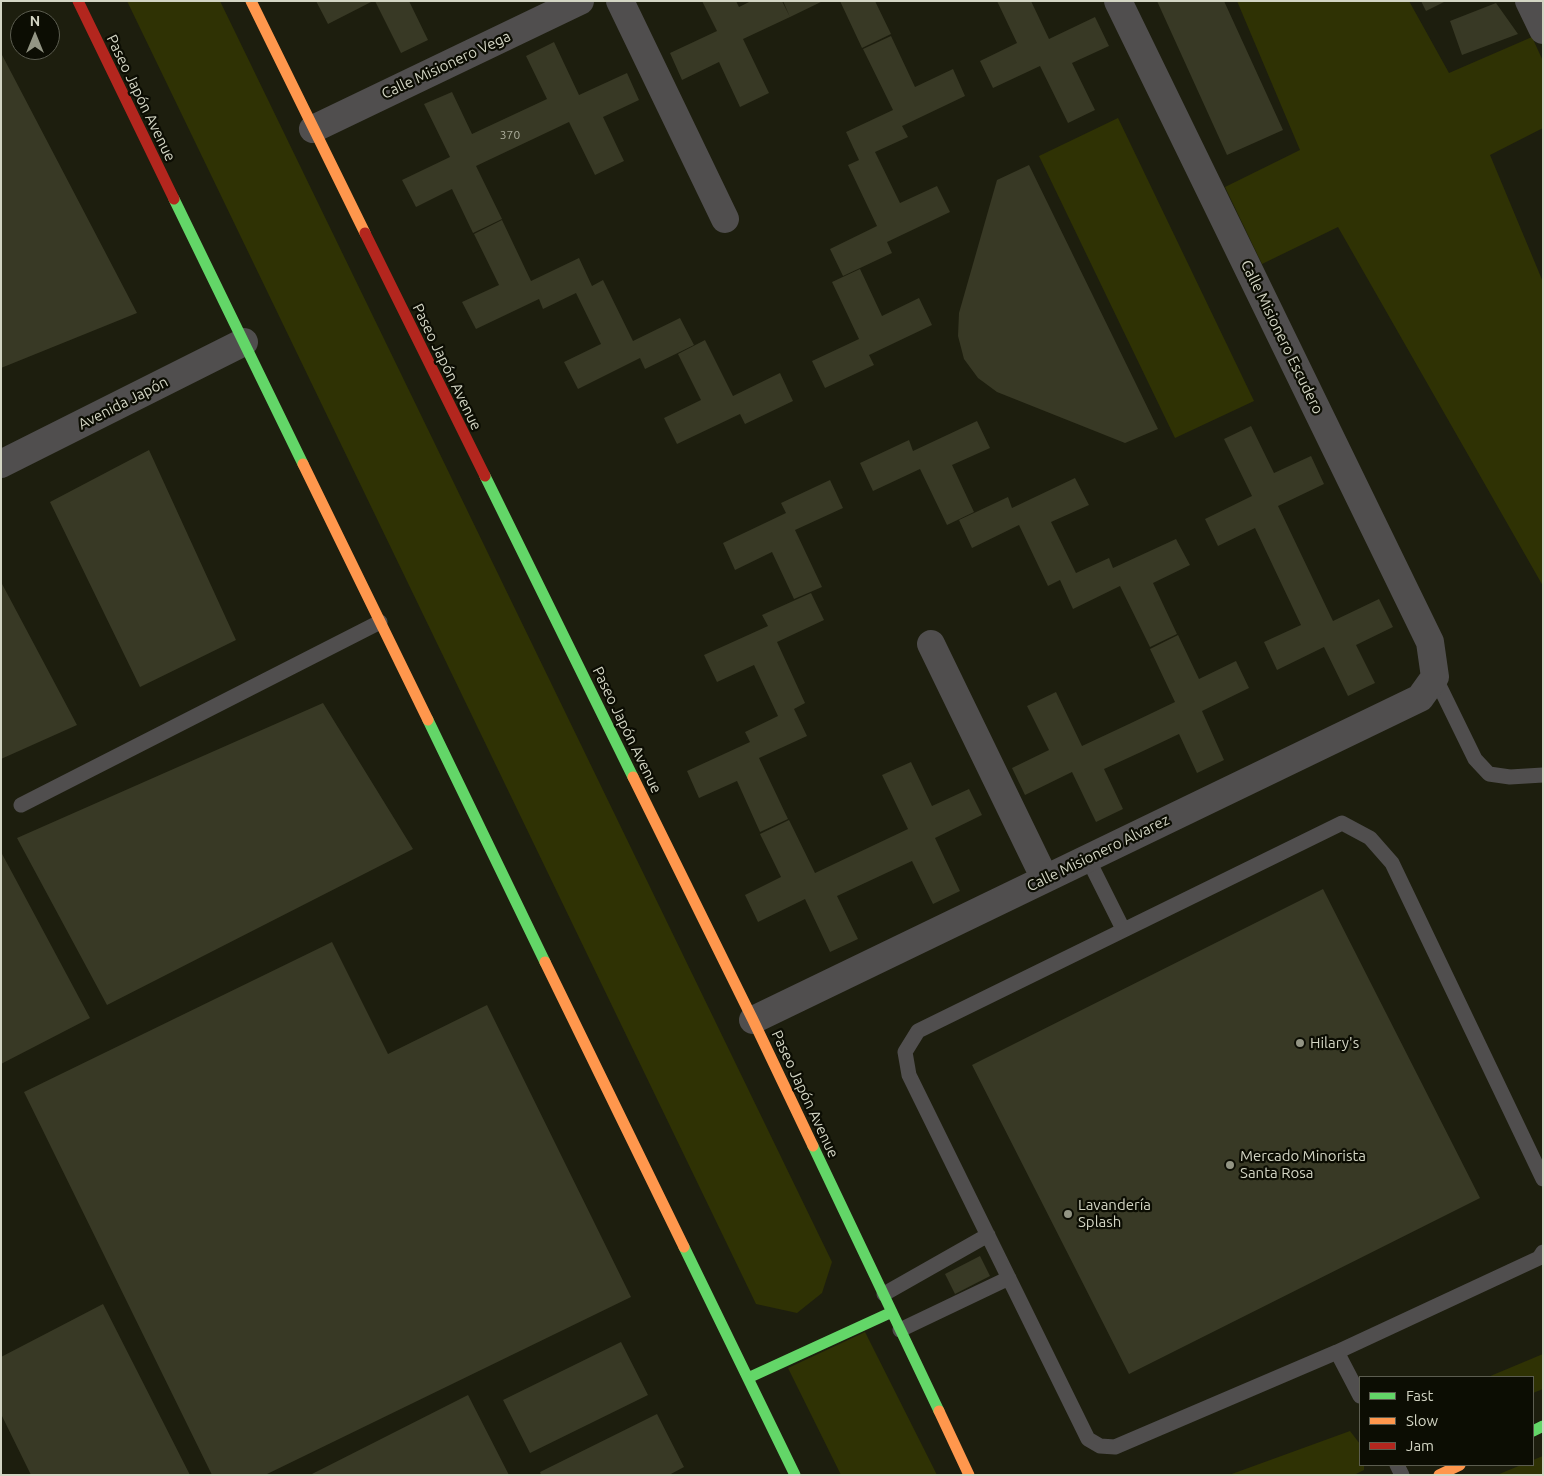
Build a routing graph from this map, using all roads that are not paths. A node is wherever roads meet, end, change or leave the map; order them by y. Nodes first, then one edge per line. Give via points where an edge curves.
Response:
1 (78, 1) edge
2 (251, 1) edge
3 (580, 1) edge
4 (620, 1) edge
5 (1118, 1) edge
6 (1529, 1) edge
7 (1543, 30) edge
8 (313, 128) junction
9 (725, 219) dead end
10 (244, 342) junction
11 (1, 464) edge
12 (380, 622) junction
13 (931, 644) dead end
14 (1435, 677) junction
15 (1543, 775) edge
16 (21, 805) dead end
17 (1088, 859) junction
18 (1046, 879) junction
19 (1123, 929) junction
20 (753, 1020) junction
21 (1543, 1179) edge
22 (988, 1235) junction
23 (1543, 1252) edge
24 (1009, 1278) junction
25 (884, 1294) junction
26 (892, 1312) junction
27 (900, 1330) junction
28 (1337, 1352) junction
29 (748, 1378) junction
30 (1359, 1394) edge
31 (769, 1422) junction
32 (1458, 1466) edge
33 (782, 1475) edge
34 (795, 1475) edge
35 (969, 1475) edge
36 (1439, 1475) edge

1 - 10 main road, Paseo Japón Avenue
2 - 8 main road, Paseo Japón Avenue
3 - 8 street, Calle Misionero Vega
4 - 9 street
5 - 14 street, Calle Misionero Escudero via 1430,642
6 - 7 street
8 - 20 main road, Paseo Japón Avenue
10 - 11 street, Avenida Japón
10 - 12 main road, Paseo Japón Avenue
12 - 16 lane
12 - 29 main road, Paseo Japón Avenue
13 - 18 street
14 - 15 lane via 1475,759 1489,774 1510,778
14 - 17 street, Calle Misionero Alvarez via 1420,698
17 - 18 street, Calle Misionero Alvarez
17 - 19 lane
18 - 20 street, Calle Misionero Alvarez
19 - 21 lane via 1342,824 1370,838 1392,863
19 - 22 lane via 918,1031 906,1052 909,1075
20 - 25 main road, Paseo Japón Avenue
22 - 24 lane
22 - 25 lane
23 - 28 lane via 1538,1258
24 - 27 lane
24 - 28 lane via 1088,1439 1100,1446 1115,1447
25 - 26 main road, Paseo Japón Avenue
26 - 27 main road, Paseo Japón Avenue
26 - 29 main road
27 - 35 main road, Paseo Japón Avenue
28 - 30 lane
29 - 31 main road, Paseo Japón Avenue
31 - 33 main road
31 - 34 main road, Paseo Japón Avenue
32 - 36 main road

